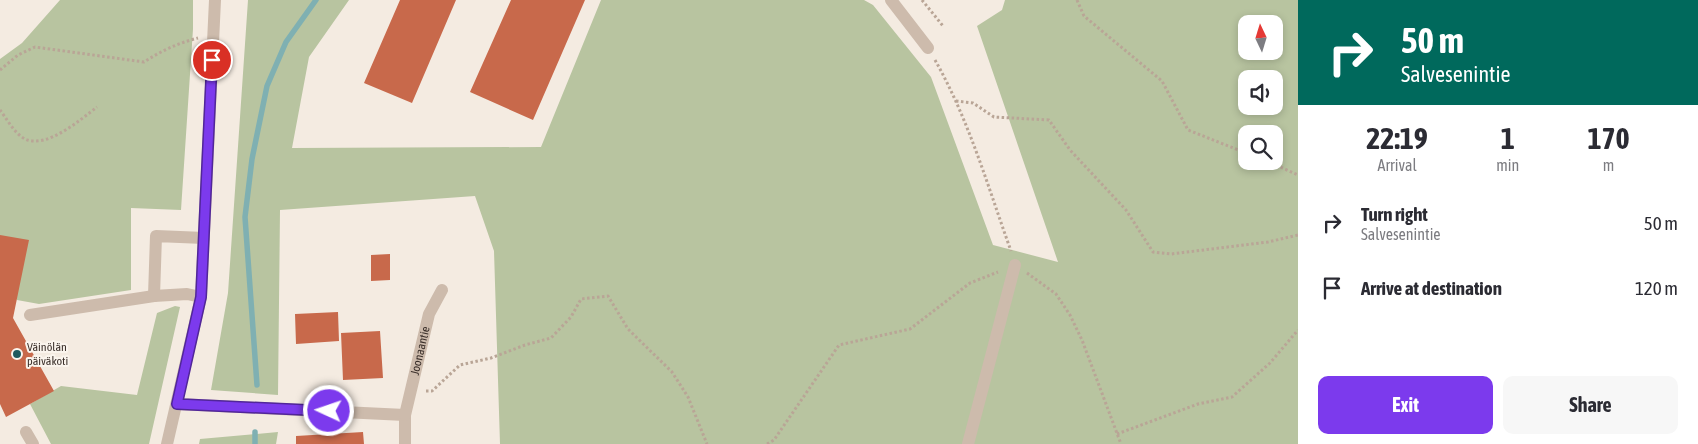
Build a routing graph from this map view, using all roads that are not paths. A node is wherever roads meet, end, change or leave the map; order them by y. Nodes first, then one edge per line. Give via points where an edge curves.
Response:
1 (215, 0) edge
2 (891, 0) edge
3 (928, 48) road end
4 (204, 238) junction
5 (1016, 265) road end
6 (442, 290) dead end
7 (154, 296) junction
8 (201, 297) junction
9 (30, 315) dead end
10 (177, 404) junction
11 (405, 415) junction
12 (26, 432) dead end
13 (33, 444) edge
14 (166, 444) edge
15 (405, 444) edge
16 (968, 444) edge

1 - 4 street
2 - 3 street
4 - 7 street via 156,236
4 - 8 street
5 - 16 street
6 - 11 street, Joonaantie via 429,314
7 - 8 street via 187,294
7 - 9 street
8 - 10 street
10 - 11 street
10 - 14 street
11 - 15 street, Joonaantie
12 - 13 street

